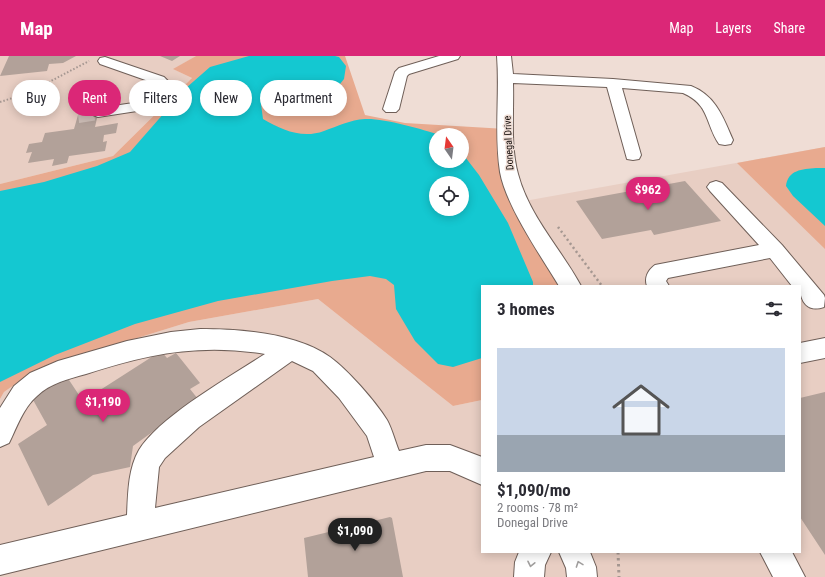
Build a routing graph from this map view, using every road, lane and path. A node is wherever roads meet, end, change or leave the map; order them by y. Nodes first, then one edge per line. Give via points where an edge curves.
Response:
1 (453, 56) edge
2 (504, 56) edge
3 (99, 60) joint
4 (506, 78) junction
5 (613, 83) junction
6 (0, 102) edge
7 (121, 109) tunnel mouth
8 (392, 110) dead end
9 (725, 140) dead end
10 (633, 155) dead end
11 (716, 187) dead end
12 (557, 226) dead end
13 (774, 250) junction
14 (569, 285) edge
15 (601, 285) edge
16 (658, 285) edge
17 (799, 285) edge
18 (801, 287) edge
19 (814, 305) edge
20 (825, 348) edge
21 (290, 349) junction
22 (801, 353) edge
23 (0, 434) edge
24 (391, 466) junction
25 (481, 471) edge
26 (140, 526) junction
27 (535, 553) edge
28 (574, 553) edge
29 (618, 553) edge
30 (776, 553) edge
31 (0, 560) edge
32 (529, 577) edge
33 (582, 577) edge
34 (620, 577) edge
35 (790, 577) edge

1 - 8 street via 404,71 400,75
2 - 4 street, Donegal Drive
3 - 6 path via 28,93
3 - 7 street via 162,82 163,88 145,106
4 - 5 street
4 - 14 street, Donegal Drive via 506,152 509,174 519,202
5 - 9 street via 674,87 695,92 711,106
5 - 10 street
11 - 13 street
12 - 15 path
13 - 16 street via 662,271 658,274
13 - 17 street
18 - 19 street
20 - 22 street
21 - 23 street via 263,343 199,339 110,356 62,371 33,384 20,397
21 - 24 street via 321,364 348,390 378,429
21 - 26 street via 157,445 148,459
24 - 25 street via 426,458 450,458
24 - 26 street
26 - 31 street
27 -> 32 street via 530,562
33 -> 28 street via 581,567
29 - 34 path
30 - 35 street

